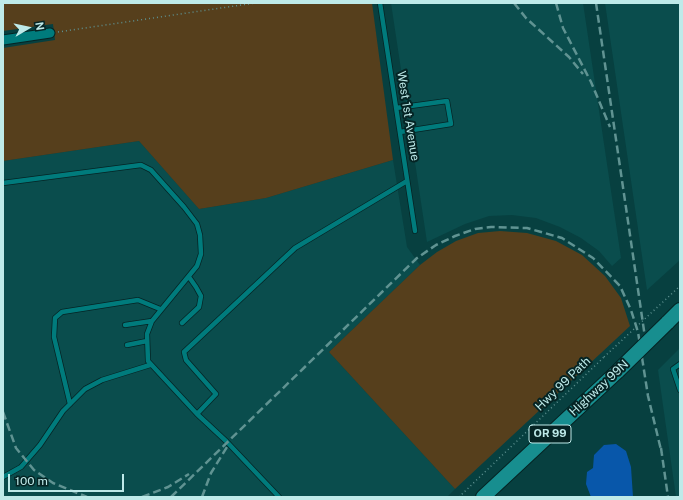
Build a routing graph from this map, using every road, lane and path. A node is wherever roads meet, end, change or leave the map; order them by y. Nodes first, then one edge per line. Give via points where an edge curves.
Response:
1 (255, 3) edge
2 (380, 3) edge
3 (50, 33) joint
4 (3, 40) edge
5 (396, 108) junction
6 (400, 132) junction
7 (408, 181) junction
8 (3, 183) edge
9 (415, 231) dead end
10 (189, 277) junction
11 (680, 286) edge
12 (160, 309) junction
13 (680, 310) edge
14 (152, 321) junction
15 (182, 323) dead end
16 (125, 325) dead end
17 (147, 342) junction
18 (127, 345) dead end
19 (680, 364) edge
20 (150, 365) junction
21 (680, 390) edge
22 (70, 404) junction
23 (197, 414) junction
24 (3, 477) edge
25 (279, 497) edge
26 (459, 497) edge
27 (483, 497) edge

1 - 3 path
2 - 5 lane, West 1st Avenue
3 - 4 street
5 - 6 lane, West 1st Avenue
5 - 6 lane via 448,101 451,124
6 - 7 lane, West 1st Avenue
7 - 9 lane, West 1st Avenue
7 - 23 lane via 295,248 184,352 186,360 216,394
8 - 10 lane via 127,166 141,165 151,170 197,224 201,254 197,266
10 - 12 lane
10 - 15 lane via 201,296 199,307
11 - 26 path, Hwy 99 Path, bridge
12 - 14 lane
12 - 22 lane via 138,300 62,312 55,318 54,337
13 - 27 main road, Highway 99N / OR 99, bridge
14 - 16 lane
14 - 17 lane
17 - 18 lane
17 - 20 lane
19 - 21 lane via 673,368
20 - 22 lane via 102,380 84,389
20 - 23 lane
22 - 24 lane via 21,467
23 - 25 lane via 228,442

